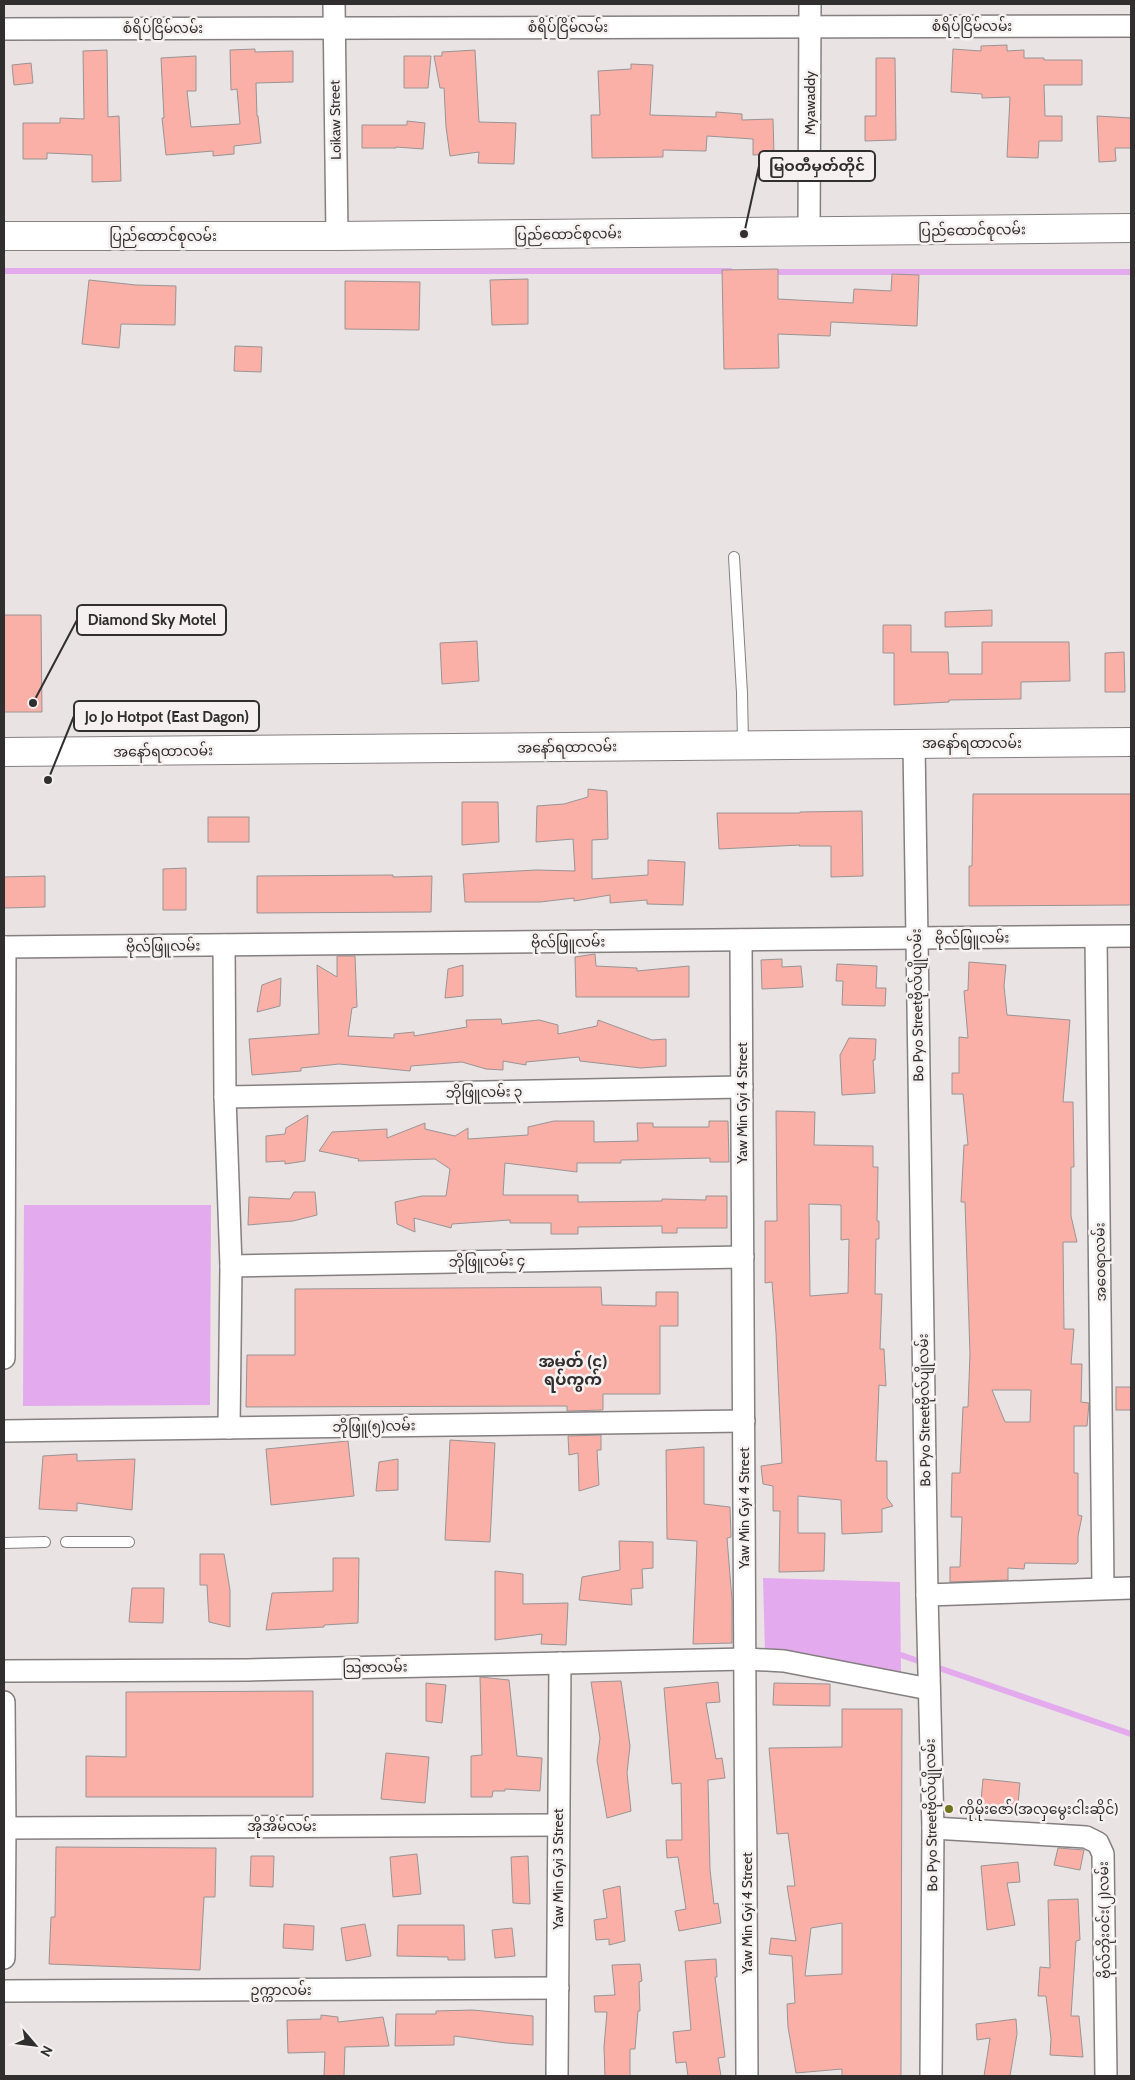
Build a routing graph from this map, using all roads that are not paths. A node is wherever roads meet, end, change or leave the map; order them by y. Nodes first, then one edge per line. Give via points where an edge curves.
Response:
1 (334, 4) edge
2 (810, 4) edge
3 (1131, 26) edge
4 (810, 27) junction
5 (334, 28) junction
6 (4, 29) edge
7 (1131, 228) edge
8 (809, 231) junction
9 (4, 236) edge
10 (337, 236) junction
11 (734, 557) dead end
12 (1131, 742) edge
13 (914, 744) junction
14 (743, 745) junction
15 (4, 752) edge
16 (1131, 936) edge
17 (1096, 937) junction
18 (916, 938) junction
19 (741, 940) junction
20 (224, 945) junction
21 (4, 947) edge
22 (742, 1087) junction
23 (226, 1097) junction
24 (743, 1257) junction
25 (231, 1266) junction
26 (4, 1358) edge
27 (744, 1421) junction
28 (229, 1428) junction
29 (4, 1431) edge
30 (45, 1542) dead end
31 (66, 1542) dead end
32 (130, 1542) dead end
33 (4, 1543) edge
34 (1103, 1588) junction
35 (1131, 1588) edge
36 (927, 1595) junction
37 (746, 1659) junction
38 (560, 1663) junction
39 (4, 1671) edge
40 (929, 1689) junction
41 (4, 1702) edge
42 (558, 1825) junction
43 (5, 1828) junction
44 (933, 1828) junction
45 (4, 1958) edge
46 (558, 1988) junction
47 (4, 1991) edge
48 (557, 2076) edge
49 (747, 2076) edge
50 (931, 2076) edge
51 (1106, 2076) edge

1 - 5 street, Loikaw Street
2 - 4 street, Myawaddy
3 - 4 street, စံရိပ်ငြိမ်လမ်း
4 - 5 street, စံရိပ်ငြိမ်လမ်း
4 - 8 street, Myawaddy
5 - 6 street, စံရိပ်ငြိမ်လမ်း
5 - 10 street, Loikaw Street
7 - 8 main road, ပြည်ထောင်စုလမ်း
8 - 10 main road, ပြည်ထောင်စုလမ်း
9 - 10 main road, ပြည်ထောင်စုလမ်း
11 - 14 lane
12 - 13 main road, အနော်ရထာလမ်း
13 - 14 main road, အနော်ရထာလမ်း
13 - 18 street, Bo Pyo Streetဗိုလ်ပျိုလမ်း
14 - 15 main road, အနော်ရထာလမ်း
16 - 17 street, ဗိုလ်ဖြူလမ်း
17 - 18 street, ဗိုလ်ဖြူလမ်း
17 - 34 street, အဝေရာလမ်း
18 - 19 street, ဗိုလ်ဖြူလမ်း
18 - 36 street, Bo Pyo Streetဗိုလ်ပျိုလမ်း
19 - 20 street, ဗိုလ်ဖြူလမ်း
19 - 22 street, Yaw Min Gyi 4 Street
20 - 21 street, ဗိုလ်ဖြူလမ်း
20 - 23 street
21 - 26 street
22 - 23 street, ဘိုဖြူလမ်း ၃
22 - 24 street, Yaw Min Gyi 4 Street
23 - 25 street
24 - 25 street, ဘိုဖြူလမ်း ၄
24 - 27 street, Yaw Min Gyi 4 Street
25 - 28 street
27 - 28 street, ဘိုဖြူ(၅)လမ်း
27 - 37 street, Yaw Min Gyi 4 Street
28 - 29 street, ဘိုဖြူ(၅)လမ်း
30 - 33 lane
31 - 32 lane
34 - 35 street
34 - 36 street
36 - 40 street, Bo Pyo Streetဗိုလ်ပျိုလမ်း
37 - 38 street, သြဇာလမ်း
37 - 40 street, သြဇာလမ်း via 784,1661
37 - 49 street, Yaw Min Gyi 4 Street
38 - 39 street, သြဇာလမ်း via 248,1670
38 - 42 street, Yaw Min Gyi 3 Street
40 - 44 street, Bo Pyo Streetဗိုလ်ပျိုလမ်း
41 - 43 street
42 - 43 street, အိုအိမ်လမ်း
42 - 46 street, Yaw Min Gyi 3 Street
43 - 45 street
44 - 50 street, Bo Pyo Streetဗိုလ်ပျိုလမ်း
44 - 51 street, ဗိုလ်ဘိုးဝင်း(၂)လမ်း via 1086,1837 1098,1843 1103,1854
46 - 47 street, ဥက္ကာလမ်း
46 - 48 street, Yaw Min Gyi 3 Street

